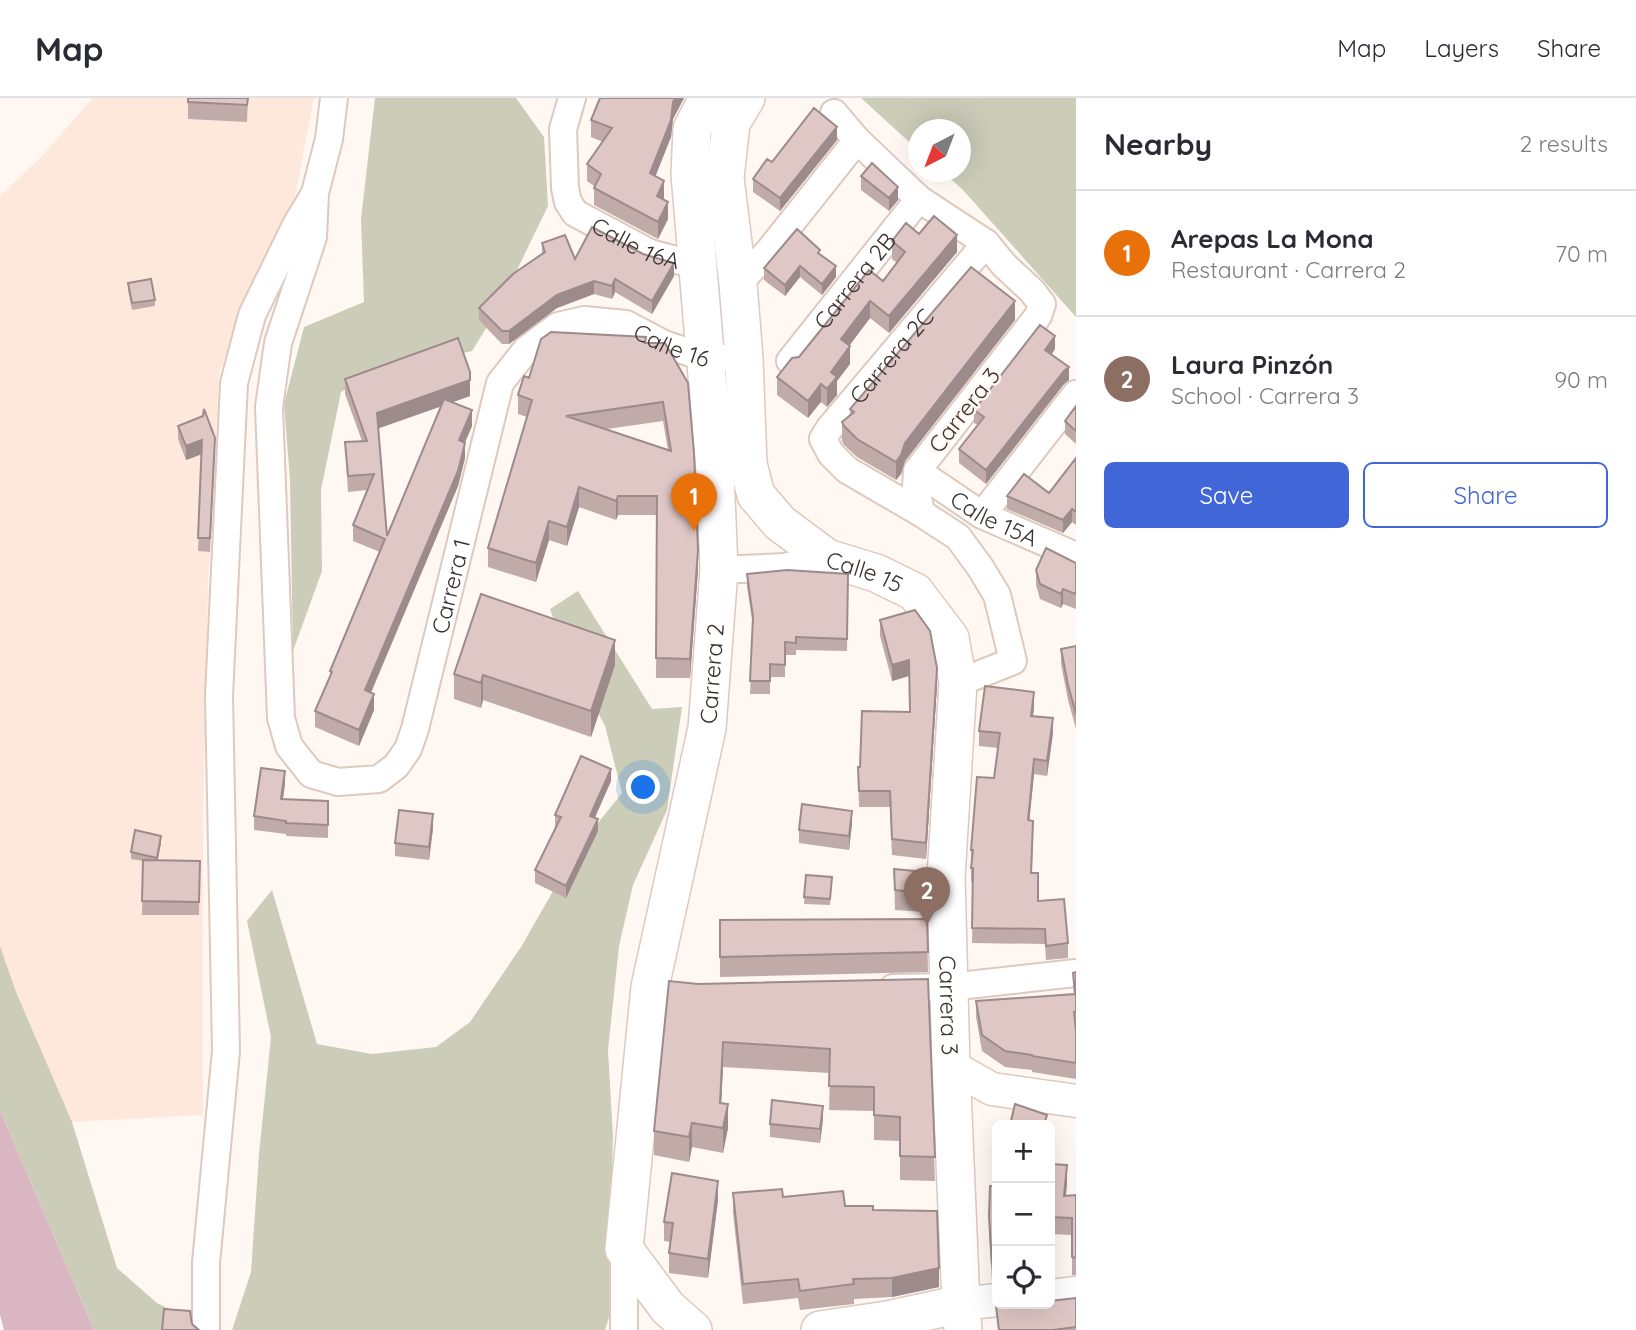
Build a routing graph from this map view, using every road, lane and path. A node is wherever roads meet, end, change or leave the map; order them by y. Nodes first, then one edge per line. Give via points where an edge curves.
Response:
1 (334, 98) edge
2 (572, 98) edge
3 (708, 98) edge
4 (746, 98) edge
5 (834, 113) dead end
6 (857, 140) junction
7 (315, 193) junction
8 (919, 199) junction
9 (986, 243) junction
10 (699, 266) junction
11 (738, 284) junction
12 (706, 358) junction
13 (744, 358) junction
14 (790, 361) edge
15 (500, 383) joint
16 (1076, 394) edge
17 (917, 471) junction
18 (921, 513) junction
19 (982, 515) junction
20 (1074, 552) edge
21 (827, 558) junction
22 (719, 570) junction
23 (958, 683) junction
24 (1076, 973) edge
25 (950, 987) junction
26 (866, 989) edge
27 (951, 1066) junction
28 (1076, 1101) edge
29 (624, 1249) junction
30 (1076, 1293) edge
31 (1055, 1295) edge
32 (992, 1302) edge
33 (962, 1317) edge
34 (681, 1319) edge
35 (900, 1325) edge
36 (206, 1330) edge
37 (624, 1330) edge
38 (820, 1330) edge

1 - 7 street
2 - 10 street, Calle 16A via 563,130 565,188 575,213 650,253
3 - 10 main road, Carrera 2 via 692,129 690,174
4 - 11 main road via 731,123 725,178
5 - 6 street
6 - 8 street
6 - 11 street
7 - 15 street, Carrera 1 via 313,237 278,343 269,407 281,718 289,746 311,774 338,782 379,779 408,749
7 - 36 street via 252,315 234,383 219,696 226,1051 206,1263
8 - 9 street
8 - 14 street, Carrera 2B
9 - 17 street, Carrera 3 via 1042,304 1038,316
9 - 18 street, Carrera 2C via 823,439 847,470
10 - 12 main road, Carrera 2
11 - 13 main road
12 - 13 street, Calle 16
12 - 15 street, Calle 16 via 664,344 626,324 584,320 558,326 526,350
12 - 22 main road, Carrera 2
13 - 21 main road via 747,464 756,495 780,523
16 - 19 street
17 - 18 street, Carrera 3
17 - 19 street, Calle 15A
18 - 23 street via 958,537 997,595 1013,661
19 - 20 street, Calle 15A
21 - 22 street, Calle 15 via 784,567
21 - 23 main road, Calle 15 via 877,573 915,592 950,638
22 - 29 main road, Carrera 2 via 707,728
23 - 25 main road, Carrera 3 via 946,877
24 - 25 street
25 - 26 street
25 - 27 main road, Carrera 3
27 - 28 street via 992,1089
27 - 33 main road, Carrera 3
29 - 34 main road
29 - 37 street, Carrera 2
30 - 31 street
32 - 33 street
33 - 35 main road
35 - 38 main road

